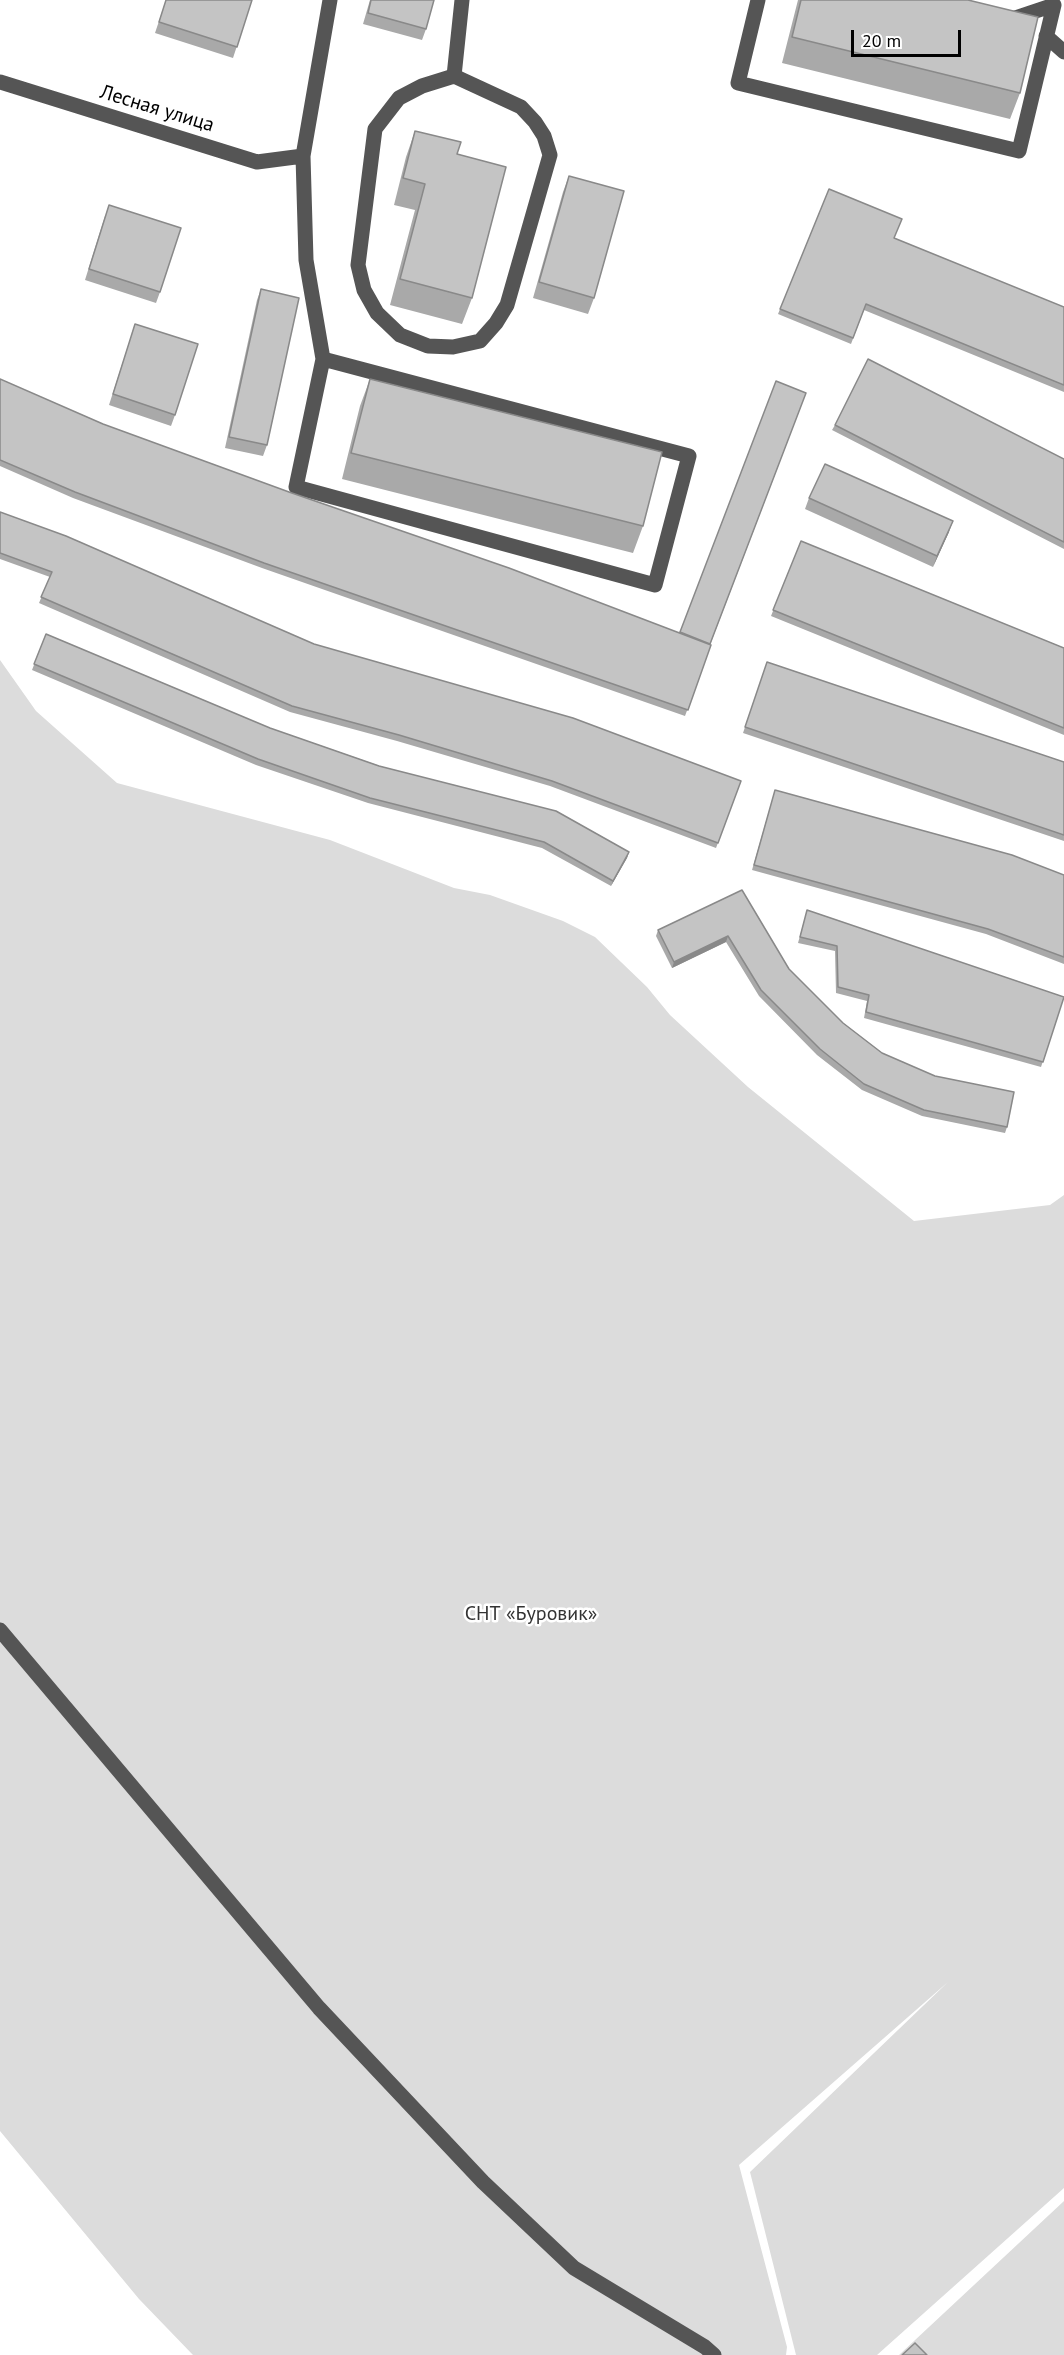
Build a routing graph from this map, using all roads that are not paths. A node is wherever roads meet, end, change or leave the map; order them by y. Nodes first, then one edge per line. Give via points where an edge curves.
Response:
1 (330, 0) edge
2 (462, 0) edge
3 (758, 0) edge
4 (1058, 4) edge
5 (989, 16) edge
6 (1046, 36) junction
7 (1064, 52) edge
8 (454, 76) junction
9 (0, 82) edge
10 (303, 156) junction
11 (322, 359) junction
12 (0, 1630) edge
13 (714, 2355) edge

1 - 10 street
2 - 8 street
3 - 6 street via 738,83 1018,151
4 - 5 street via 1011,20
4 - 6 street
6 - 7 street
8 - 8 street via 399,98 375,129 358,265 364,290 377,312 400,335 428,346 453,347 480,340 496,323 507,305 550,155 544,136 521,107
9 - 10 street, Лесная улица via 257,162
10 - 11 street via 306,260
11 - 11 street via 689,456 655,585 296,487
12 - 13 street via 319,2008 483,2182 574,2268

